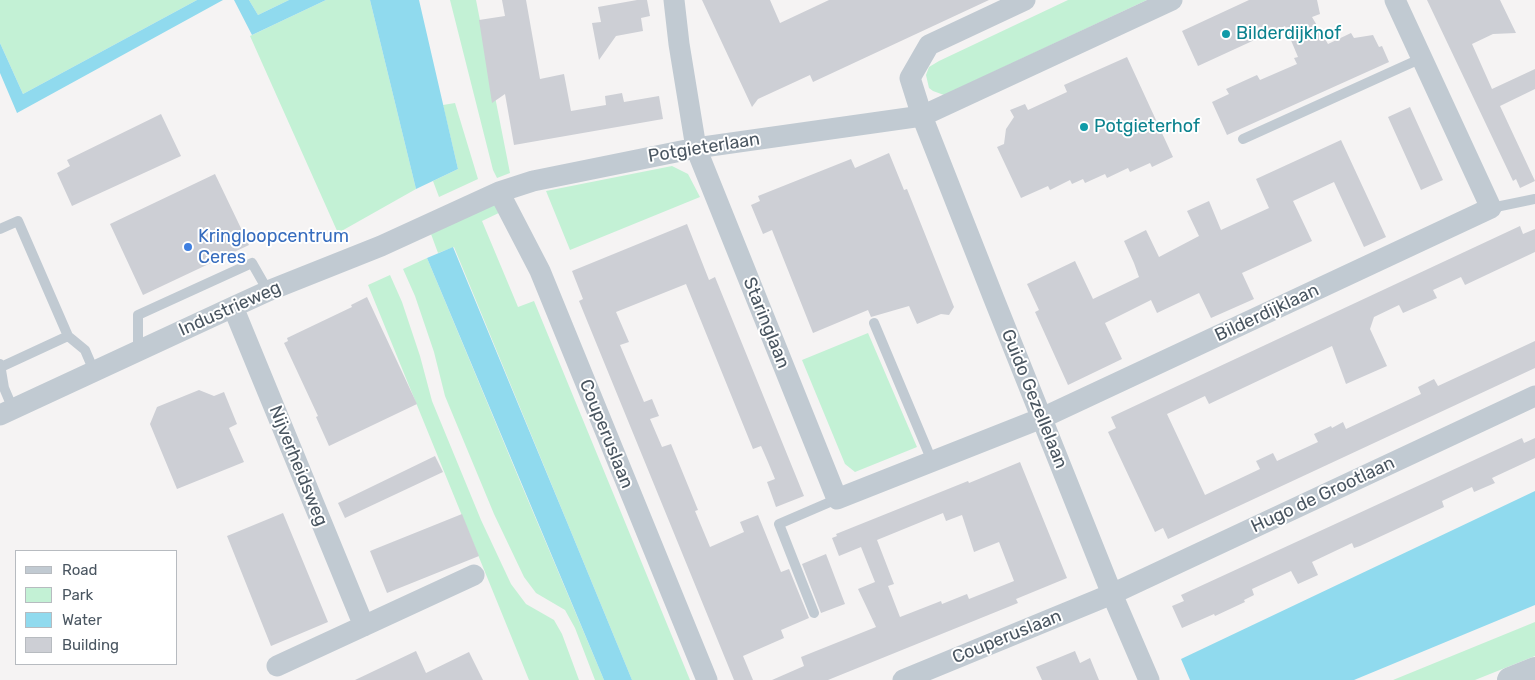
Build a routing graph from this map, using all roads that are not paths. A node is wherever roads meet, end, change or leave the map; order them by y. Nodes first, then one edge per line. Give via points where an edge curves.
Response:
1 (674, 0) edge
2 (1025, 0) edge
3 (1172, 0) edge
4 (1395, 0) edge
5 (1422, 58) junction
6 (922, 116) junction
7 (1243, 139) dead end
8 (696, 148) junction
9 (494, 194) junction
10 (1535, 199) edge
11 (1491, 208) junction
12 (0, 229) edge
13 (268, 291) junction
14 (233, 307) junction
15 (874, 323) dead end
16 (68, 336) junction
17 (138, 350) junction
18 (1, 366) edge
19 (94, 371) junction
20 (1535, 396) edge
21 (7, 412) edge
22 (1042, 418) junction
23 (932, 461) junction
24 (837, 499) junction
25 (474, 575) dead end
26 (1112, 594) junction
27 (814, 613) dead end
28 (364, 626) junction
29 (278, 666) dead end
30 (1535, 670) edge
31 (707, 680) edge
32 (902, 680) edge
33 (1149, 680) edge
34 (1510, 680) edge

1 - 8 street, Staringlaan
2 - 6 street via 929,45 910,78
3 - 6 street, Potgieterlaan
4 - 5 street
5 - 7 lane
5 - 11 street
6 - 8 street, Potgieterlaan
6 - 22 street, Guido Gezellelaan
8 - 9 street, Potgieterlaan via 533,181
8 - 24 street, Staringlaan
9 - 13 street, Industrieweg via 381,246
9 - 31 street, Couperuslaan via 540,271
10 - 11 lane, Bilderdijklaan
11 - 22 street, Bilderdijklaan
12 - 16 lane via 18,221
13 - 14 street, Industrieweg
13 - 17 lane via 252,262 243,266 138,315
14 - 17 street, Industrieweg
14 - 28 street, Nijverheidsweg
15 - 23 lane
16 - 18 lane
16 - 19 lane via 85,350
17 - 19 street, Industrieweg
18 - 21 lane
19 - 21 street, Industrieweg
20 - 26 street, Hugo de Grootlaan
22 - 23 street
22 - 26 street, Guido Gezellelaan
23 - 24 street
24 - 27 lane via 779,524
25 - 28 street
26 - 32 street, Couperuslaan
26 - 33 street, Guido Gezellelaan
28 - 29 street
30 - 34 street

